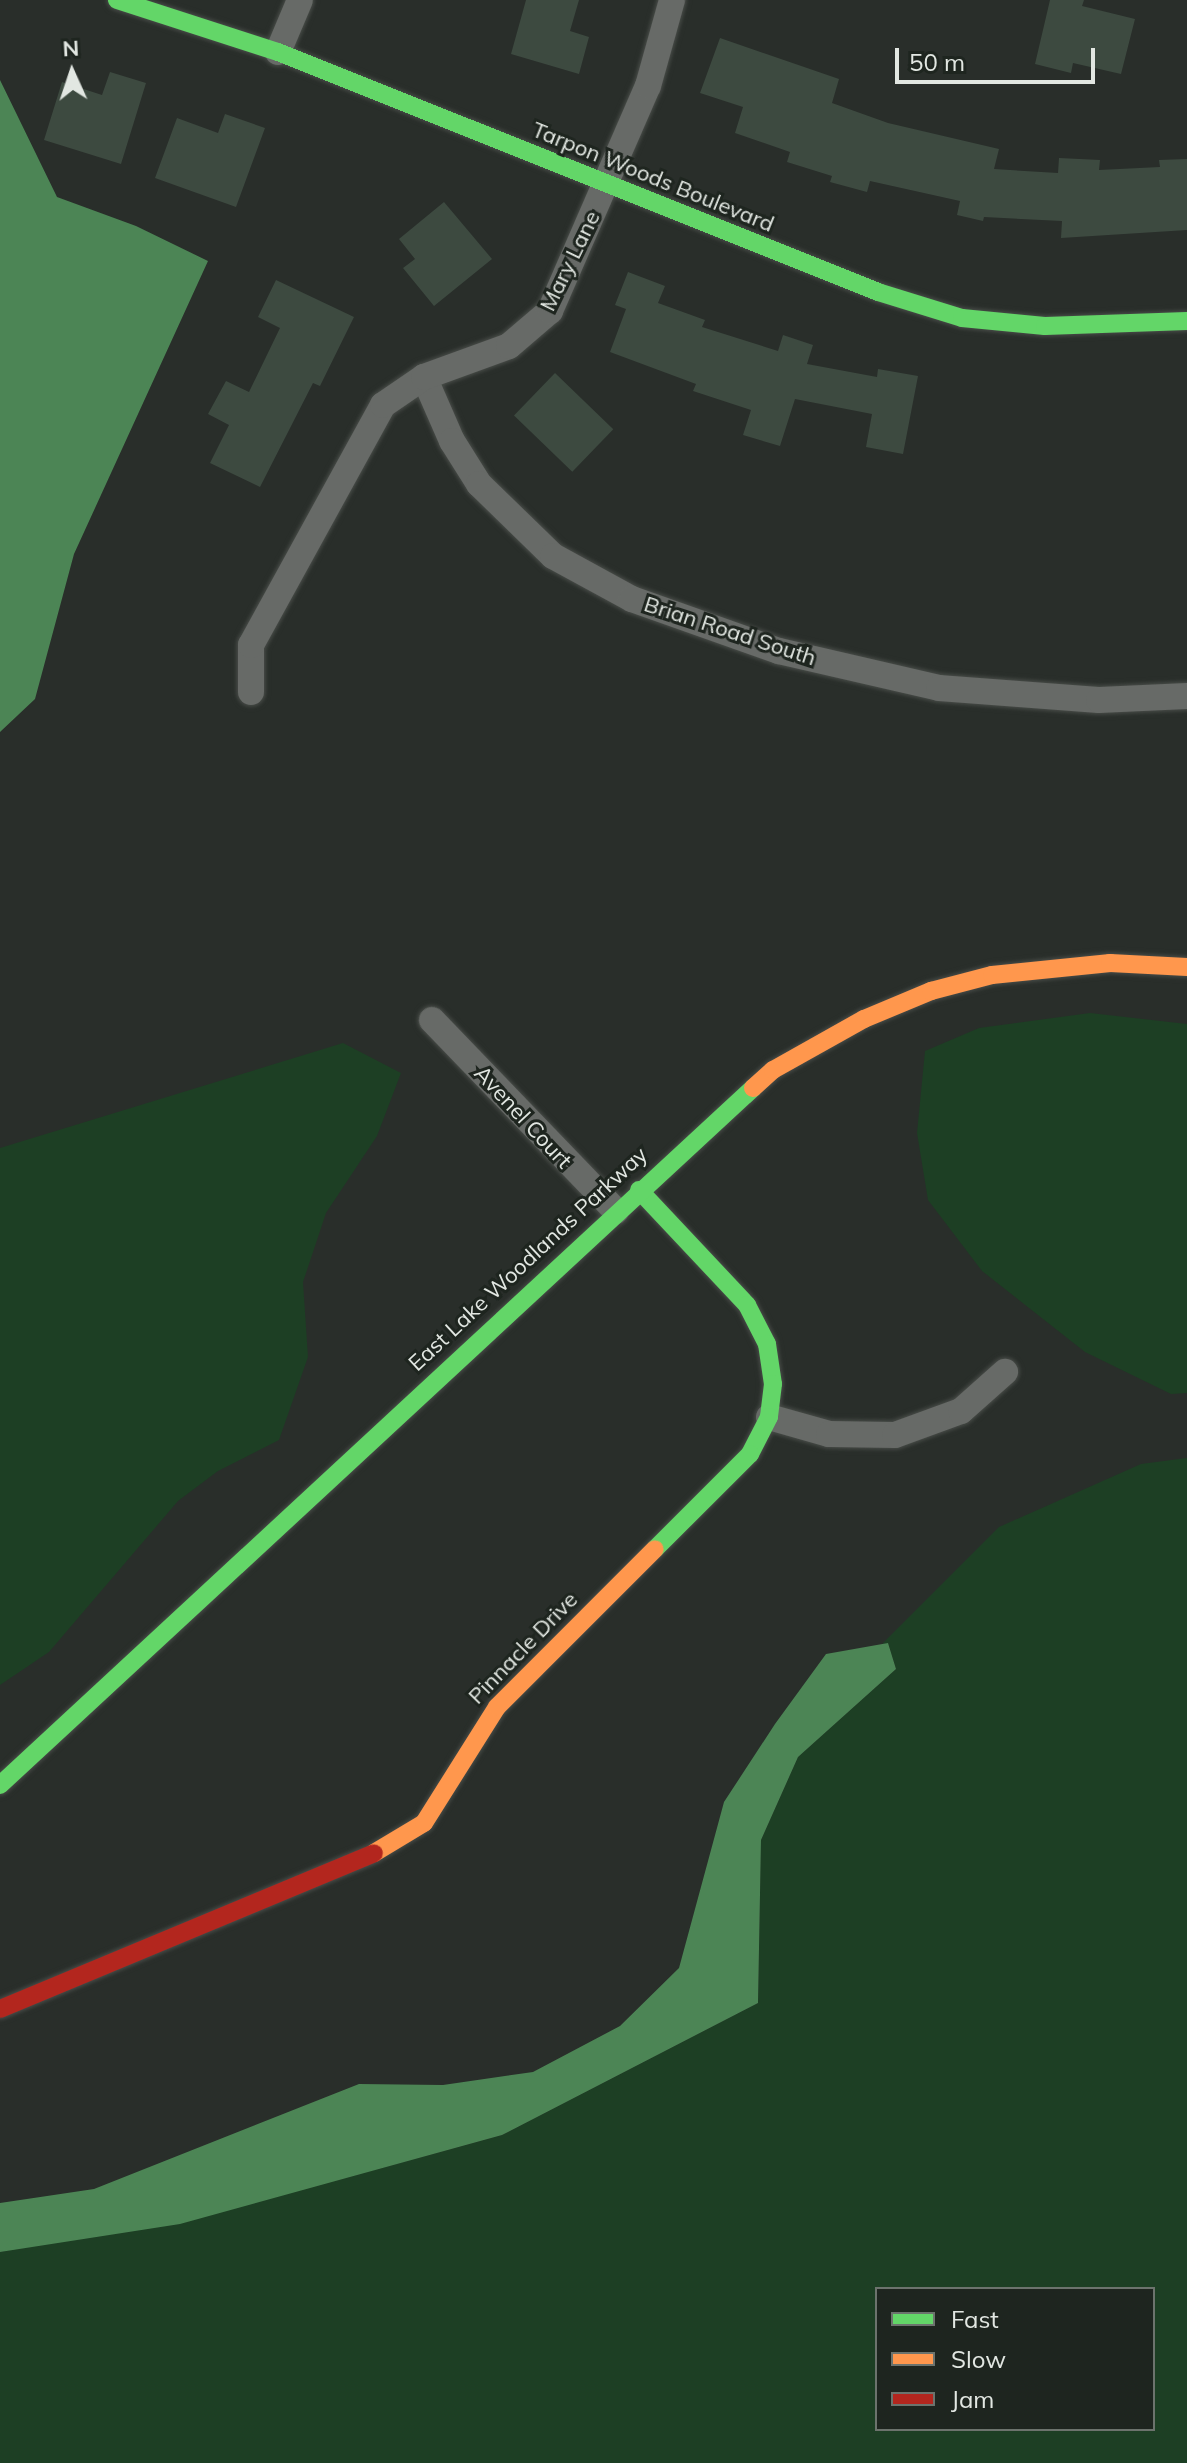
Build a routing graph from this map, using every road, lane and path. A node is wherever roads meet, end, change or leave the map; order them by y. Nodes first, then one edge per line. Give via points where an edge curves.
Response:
1 (117, 0) edge
2 (300, 0) edge
3 (672, 0) edge
4 (278, 52) junction
5 (606, 186) junction
6 (1187, 321) edge
7 (424, 377) junction
8 (251, 692) dead end
9 (1187, 696) edge
10 (1187, 967) edge
11 (432, 1020) dead end
12 (639, 1190) junction
13 (616, 1211) junction
14 (1005, 1372) dead end
15 (769, 1417) junction
16 (0, 1785) edge
17 (0, 2009) edge

1 - 4 street, Tarpon Woods Boulevard
2 - 4 street
3 - 5 street, Mary Lane via 648,86
4 - 5 street, Tarpon Woods Boulevard
5 - 6 street, Tarpon Woods Boulevard via 878,292 962,318 1045,326
5 - 7 street, Mary Lane via 550,311 509,346
7 - 8 street, Mary Lane via 383,405 363,437 251,645
7 - 9 street, Brian Road South via 452,441 479,484 553,556 632,599 779,651 939,688 1099,700
10 - 12 street, East Lake Woodlands Parkway via 1052,966 931,991 852,1025 773,1070
11 - 13 street, Avenel Court
12 - 13 street, East Lake Woodlands Parkway
12 - 15 street, Pinnacle Drive via 747,1305 767,1344 773,1384
13 - 16 street, East Lake Woodlands Parkway
14 - 15 street via 961,1411 895,1435 829,1434
15 - 17 street, Pinnacle Drive via 750,1454 497,1707 424,1823 394,1845 337,1873

